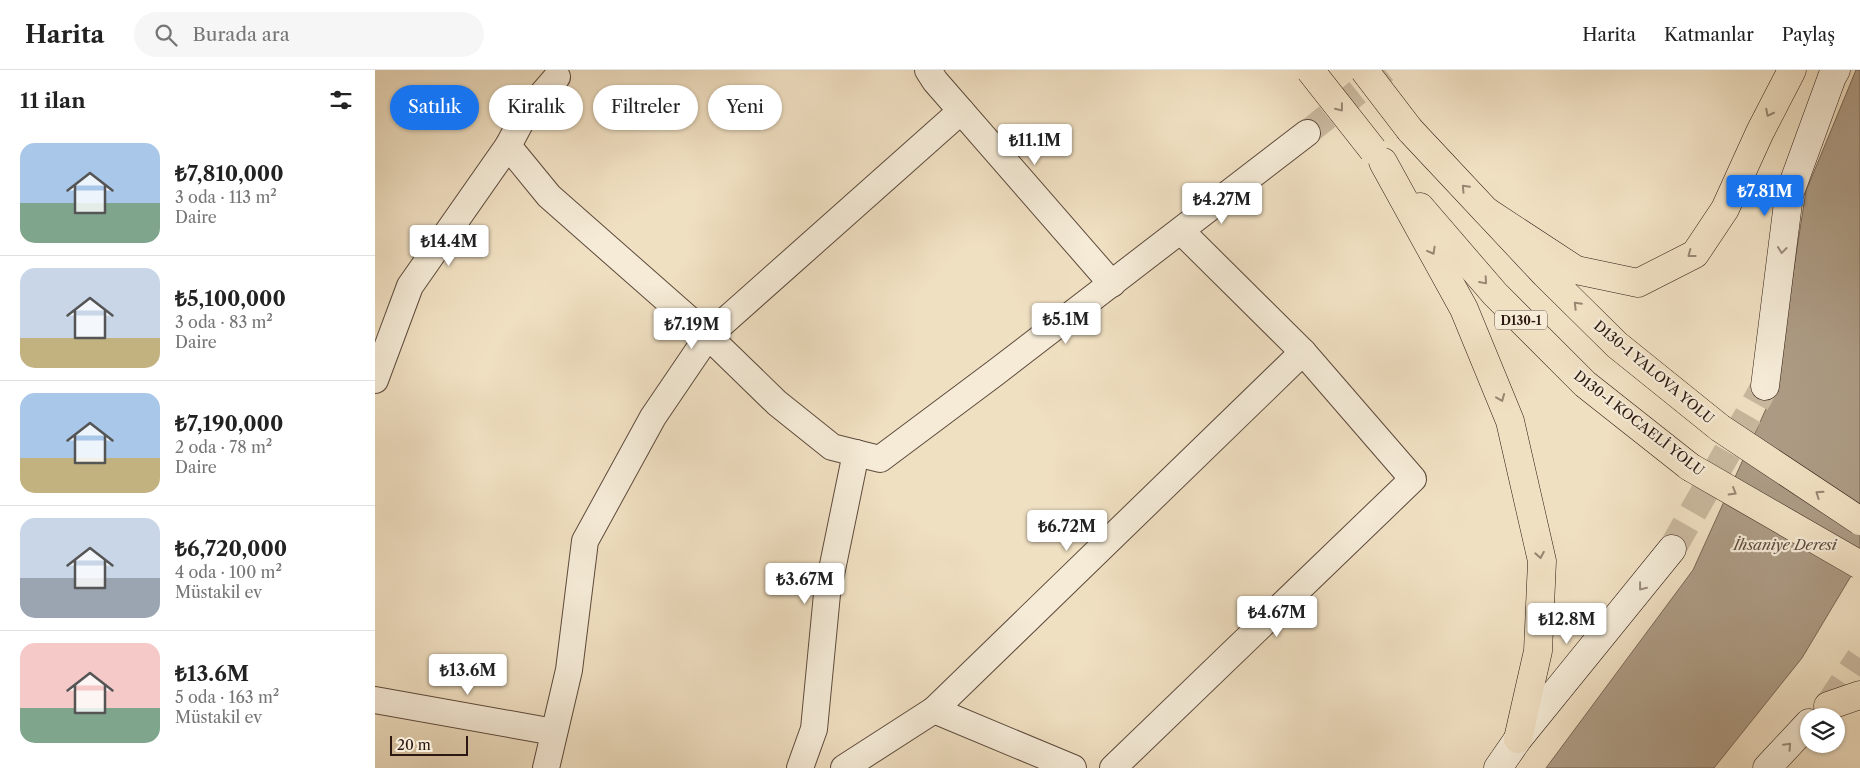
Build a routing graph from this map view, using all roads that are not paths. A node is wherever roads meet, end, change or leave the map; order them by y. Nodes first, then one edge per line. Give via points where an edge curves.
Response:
1 (928, 70) edge
2 (1310, 70) edge
3 (1364, 70) edge
4 (1792, 70) edge
5 (1836, 70) edge
6 (554, 72) edge
7 (961, 110) junction
8 (1307, 133) tunnel mouth
9 (508, 146) junction
10 (1378, 156) junction
11 (1486, 210) junction
12 (1181, 231) junction
13 (1112, 284) junction
14 (708, 336) junction
15 (1303, 352) junction
16 (375, 380) edge
17 (1765, 386) tunnel mouth
18 (856, 453) junction
19 (1860, 522) edge
20 (1672, 549) tunnel mouth
21 (1860, 565) edge
22 (1860, 695) edge
23 (375, 700) edge
24 (1833, 708) edge
25 (934, 710) junction
26 (554, 732) junction
27 (1800, 734) edge
28 (1518, 739) junction
29 (546, 768) edge
30 (800, 768) edge
31 (844, 768) edge
32 (1073, 768) edge
33 (1113, 768) edge
34 (1498, 768) edge
35 (1767, 768) edge

1 - 7 street
2 -> 10 highway, D130-1, bridge
11 -> 3 highway, D130-1 YALOVA YOLU, bridge via 1410,130
4 -> 11 highway via 1725,209 1695,254 1638,283 1576,270
5 -> 17 main road via 1789,195
6 - 9 street
7 - 13 street
7 - 14 street
8 - 12 street
9 - 14 street via 549,196
9 - 16 street via 411,286
10 -> 21 highway, D130-1 KOCAELİ YOLU / D130-1, bridge via 1495,294 1585,384 1690,467
10 -> 28 highway via 1464,309 1510,421 1542,560 1539,651
19 -> 11 highway, D130-1 YALOVA YOLU, bridge via 1720,428 1617,345
12 - 13 street
12 - 15 street
13 - 18 street via 880,459
14 - 18 street via 777,403 832,446
14 - 26 street via 653,417 585,542 569,670
15 - 25 street
15 - 33 street via 1413,479
18 - 30 street via 827,594 814,729
20 -> 28 main road
22 - 24 highway
23 - 26 street
25 - 31 street
25 - 32 street
26 - 29 street
35 -> 27 main road
28 - 34 main road

